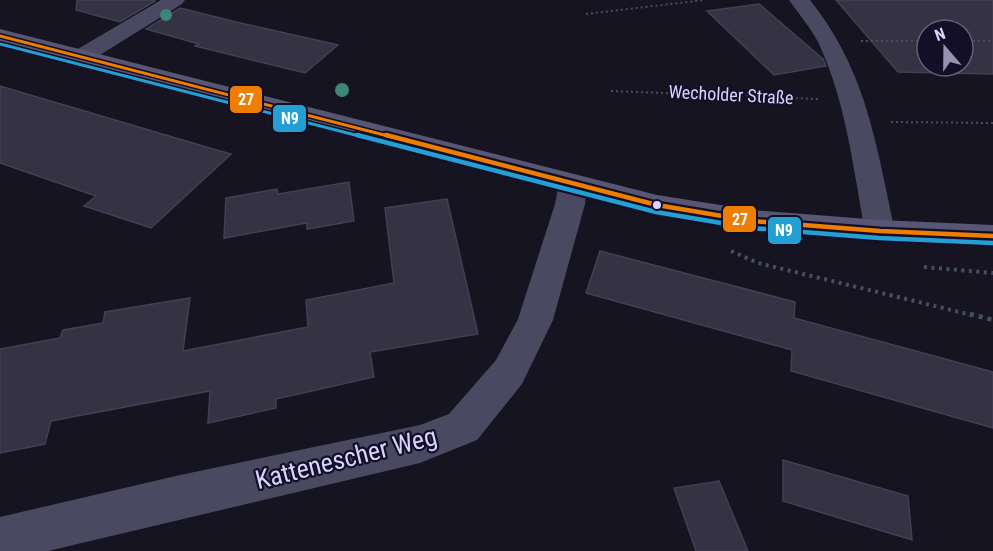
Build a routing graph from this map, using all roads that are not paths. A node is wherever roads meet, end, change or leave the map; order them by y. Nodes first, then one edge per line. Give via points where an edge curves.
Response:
1 (175, 0) edge
2 (799, 0) edge
3 (0, 36) edge
4 (79, 58) junction
5 (573, 184) junction
6 (880, 231) junction
7 (993, 236) edge
8 (0, 540) edge

1 - 4 street
2 - 6 street via 828,41 854,111
3 - 4 street
4 - 5 street
5 - 6 street via 657,205 752,221
5 - 8 street, Kattenescher Weg via 535,320 509,372 463,427 420,444
6 - 7 street

